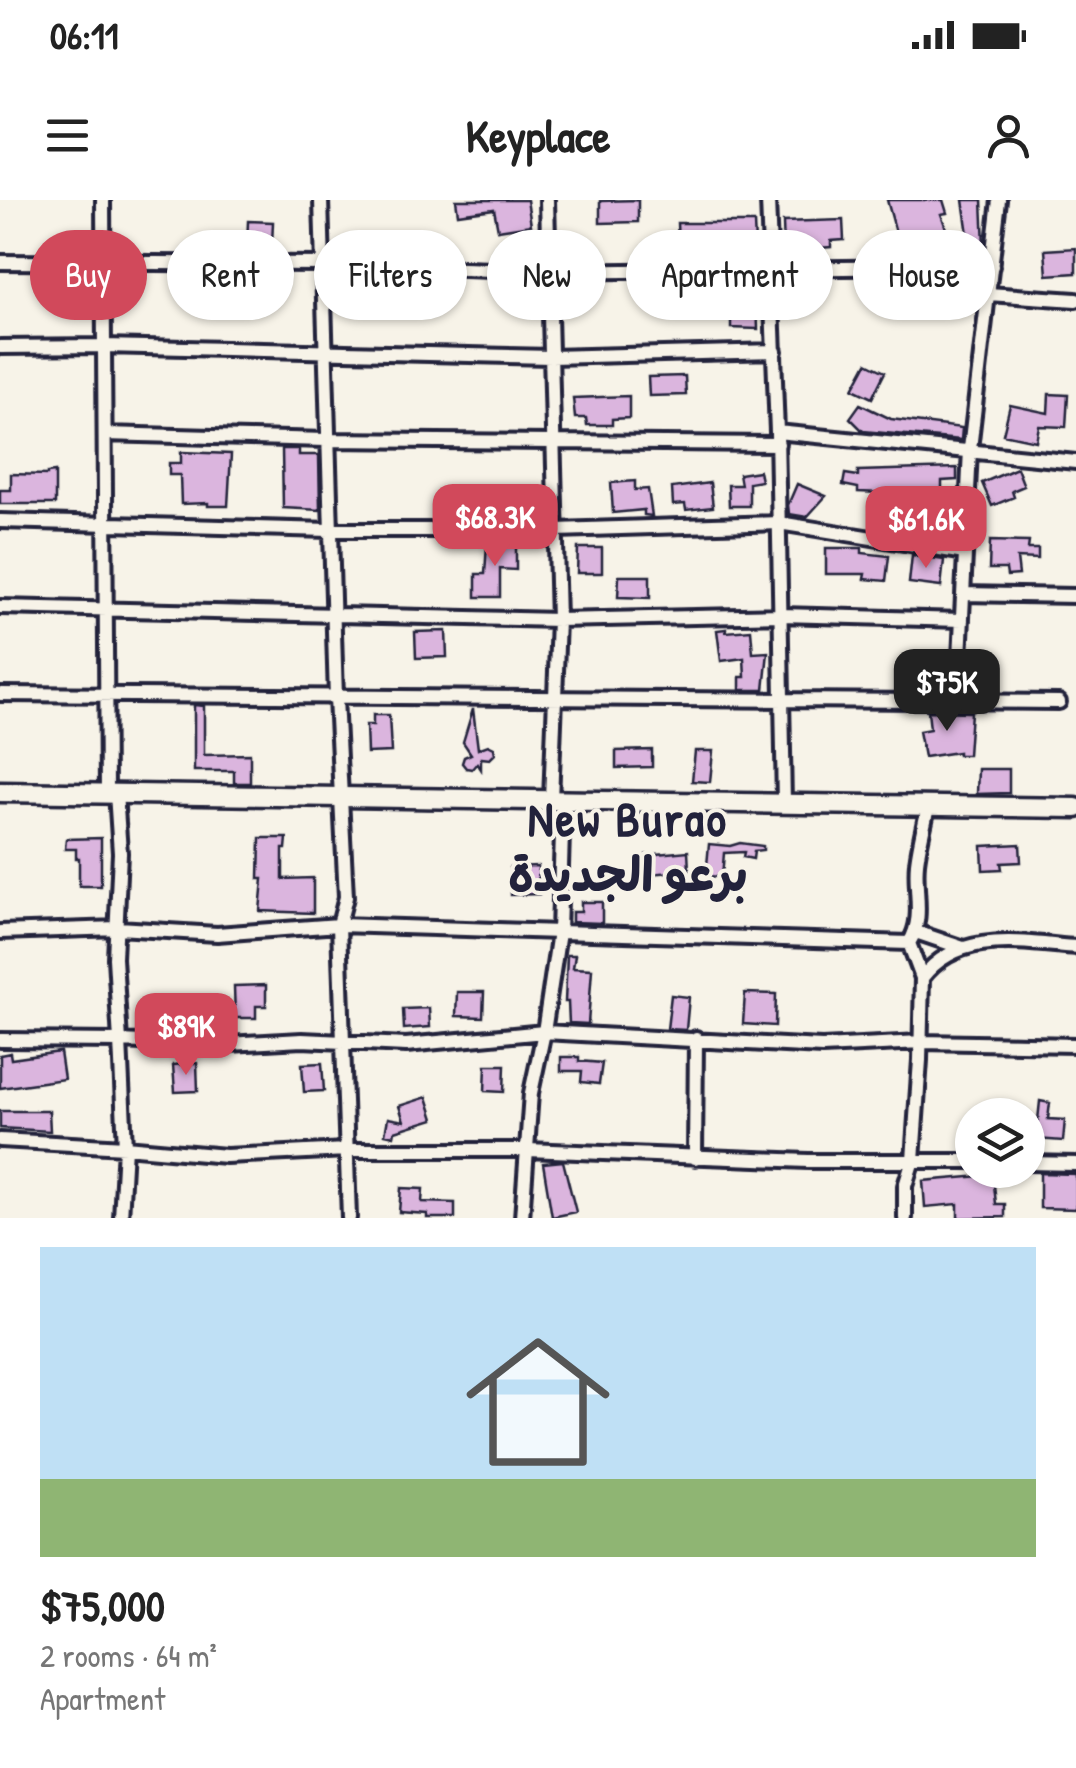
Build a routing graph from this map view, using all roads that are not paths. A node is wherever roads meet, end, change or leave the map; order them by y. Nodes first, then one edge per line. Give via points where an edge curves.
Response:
1 (103, 200) edge
2 (321, 200) edge
3 (547, 200) edge
4 (768, 200) edge
5 (999, 200) edge
6 (103, 230) edge
7 (321, 230) edge
8 (548, 230) edge
9 (769, 230) edge
10 (995, 238) edge
11 (0, 262) edge
12 (30, 262) edge
13 (147, 262) edge
14 (314, 264) edge
15 (995, 294) edge
16 (1076, 300) edge
17 (104, 320) edge
18 (323, 320) edge
19 (550, 320) edge
20 (774, 320) edge
21 (985, 320) edge
22 (104, 346) junction
23 (0, 347) edge
24 (775, 351) junction
25 (324, 354) junction
26 (551, 357) junction
27 (105, 434) junction
28 (777, 438) junction
29 (326, 440) junction
30 (553, 440) junction
31 (970, 450) junction
32 (1076, 462) edge
33 (0, 521) edge
34 (105, 524) junction
35 (779, 524) junction
36 (330, 530) junction
37 (556, 530) junction
38 (965, 553) junction
39 (964, 594) junction
40 (1076, 596) edge
41 (0, 607) edge
42 (106, 609) junction
43 (334, 614) junction
44 (781, 615) junction
45 (558, 620) junction
46 (962, 620) junction
47 (0, 694) edge
48 (106, 696) junction
49 (336, 698) junction
50 (555, 699) junction
51 (783, 700) junction
52 (958, 701) junction
53 (1059, 702) dead end
54 (0, 792) edge
55 (111, 793) junction
56 (342, 797) junction
57 (557, 800) junction
58 (784, 803) junction
59 (928, 807) junction
60 (1076, 808) edge
61 (340, 925) junction
62 (118, 928) junction
63 (0, 932) edge
64 (559, 932) junction
65 (912, 937) junction
66 (1076, 946) edge
67 (963, 948) junction
68 (922, 978) junction
69 (544, 1032) junction
70 (696, 1038) junction
71 (0, 1040) edge
72 (120, 1040) junction
73 (344, 1042) junction
74 (921, 1042) junction
75 (1076, 1046) edge
76 (0, 1140) edge
77 (125, 1146) junction
78 (346, 1150) junction
79 (526, 1150) junction
80 (695, 1158) junction
81 (913, 1160) junction
82 (955, 1161) edge
83 (1045, 1163) edge
84 (1076, 1164) edge
85 (120, 1218) edge
86 (349, 1218) edge
87 (522, 1218) edge
88 (905, 1218) edge

1 - 6 street
2 - 7 street
3 - 8 street
4 - 9 street
5 - 10 street
11 - 12 street
13 - 14 street
15 - 16 street
17 - 22 street
18 - 25 street
19 - 26 street
20 - 24 street
21 - 31 street
22 - 23 street
22 - 25 street
22 - 27 street
24 - 26 street
24 - 28 street
25 - 26 street
25 - 29 street
26 - 30 street
27 - 29 street
27 - 34 street
28 - 30 street
28 - 31 street
28 - 35 street
29 - 30 street
29 - 36 street
30 - 37 street
31 - 32 street
31 - 38 street
33 - 34 street
34 - 36 street
34 - 42 street
35 - 37 street
35 - 38 street
35 - 44 street
36 - 37 street
36 - 43 street
37 - 45 street
38 - 39 street
39 - 40 street
39 - 46 street
41 - 42 street
42 - 43 street
42 - 48 street
43 - 45 street
43 - 49 street
44 - 45 street
44 - 46 street
44 - 51 street
45 - 50 street
46 - 52 street
47 - 48 street
48 - 49 street
48 - 55 street
49 - 50 street
49 - 56 street
50 - 51 street
50 - 57 street
51 - 52 street
51 - 58 street
52 - 53 street
54 - 55 highway
55 - 56 highway
55 - 62 street via 120,853
56 - 57 highway
56 - 61 street via 346,897
57 - 58 highway
57 - 64 street
58 - 59 highway
59 - 60 highway
59 - 65 street
61 - 62 street via 217,934
61 - 64 street
61 - 73 street
62 - 63 street
62 - 72 street
64 - 65 street
64 - 69 street
65 - 67 street
65 - 68 street
66 - 67 street via 1010,941
67 - 68 street via 940,958
68 - 74 street
69 - 70 street
69 - 73 street via 406,1045
69 - 79 street
70 - 74 street via 822,1048
70 - 80 street
71 - 72 street
72 - 73 street
72 - 77 street
73 - 78 street
74 - 75 street
74 - 81 street
76 - 77 street
77 - 78 street via 226,1156
77 - 85 street
78 - 79 street
78 - 86 street
79 - 80 street
79 - 87 street
80 - 81 street
81 - 82 street
81 - 88 street
83 - 84 street

